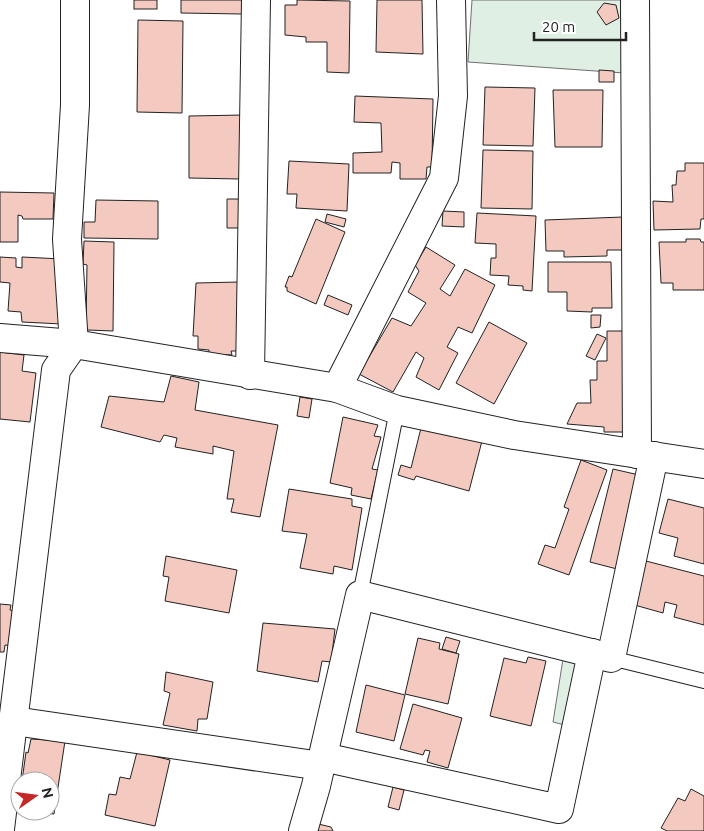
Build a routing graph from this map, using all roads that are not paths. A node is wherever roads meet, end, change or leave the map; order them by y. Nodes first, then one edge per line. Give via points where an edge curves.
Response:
1 (75, 0) edge
2 (256, 0) edge
3 (451, 0) edge
4 (635, 0) edge
5 (0, 338) edge
6 (74, 344) junction
7 (250, 375) junction
8 (337, 388) junction
9 (397, 410) junction
10 (645, 455) junction
11 (704, 464) edge
12 (360, 595) junction
13 (602, 655) junction
14 (704, 681) edge
15 (14, 721) junction
16 (322, 761) junction
17 (0, 829) edge
18 (303, 831) edge

1 - 6 street via 76,105 68,239
2 - 7 street
3 - 8 street via 453,96 444,178
4 - 10 street
5 - 6 street
6 - 7 street
6 - 15 street via 56,370
7 - 8 street
8 - 9 street
9 - 10 street via 514,435
9 - 12 lane
10 - 11 street
10 - 13 street
12 - 13 street
12 - 16 street
13 - 14 lane
13 - 16 street via 559,809
15 - 16 street
15 - 17 street
16 - 18 street

